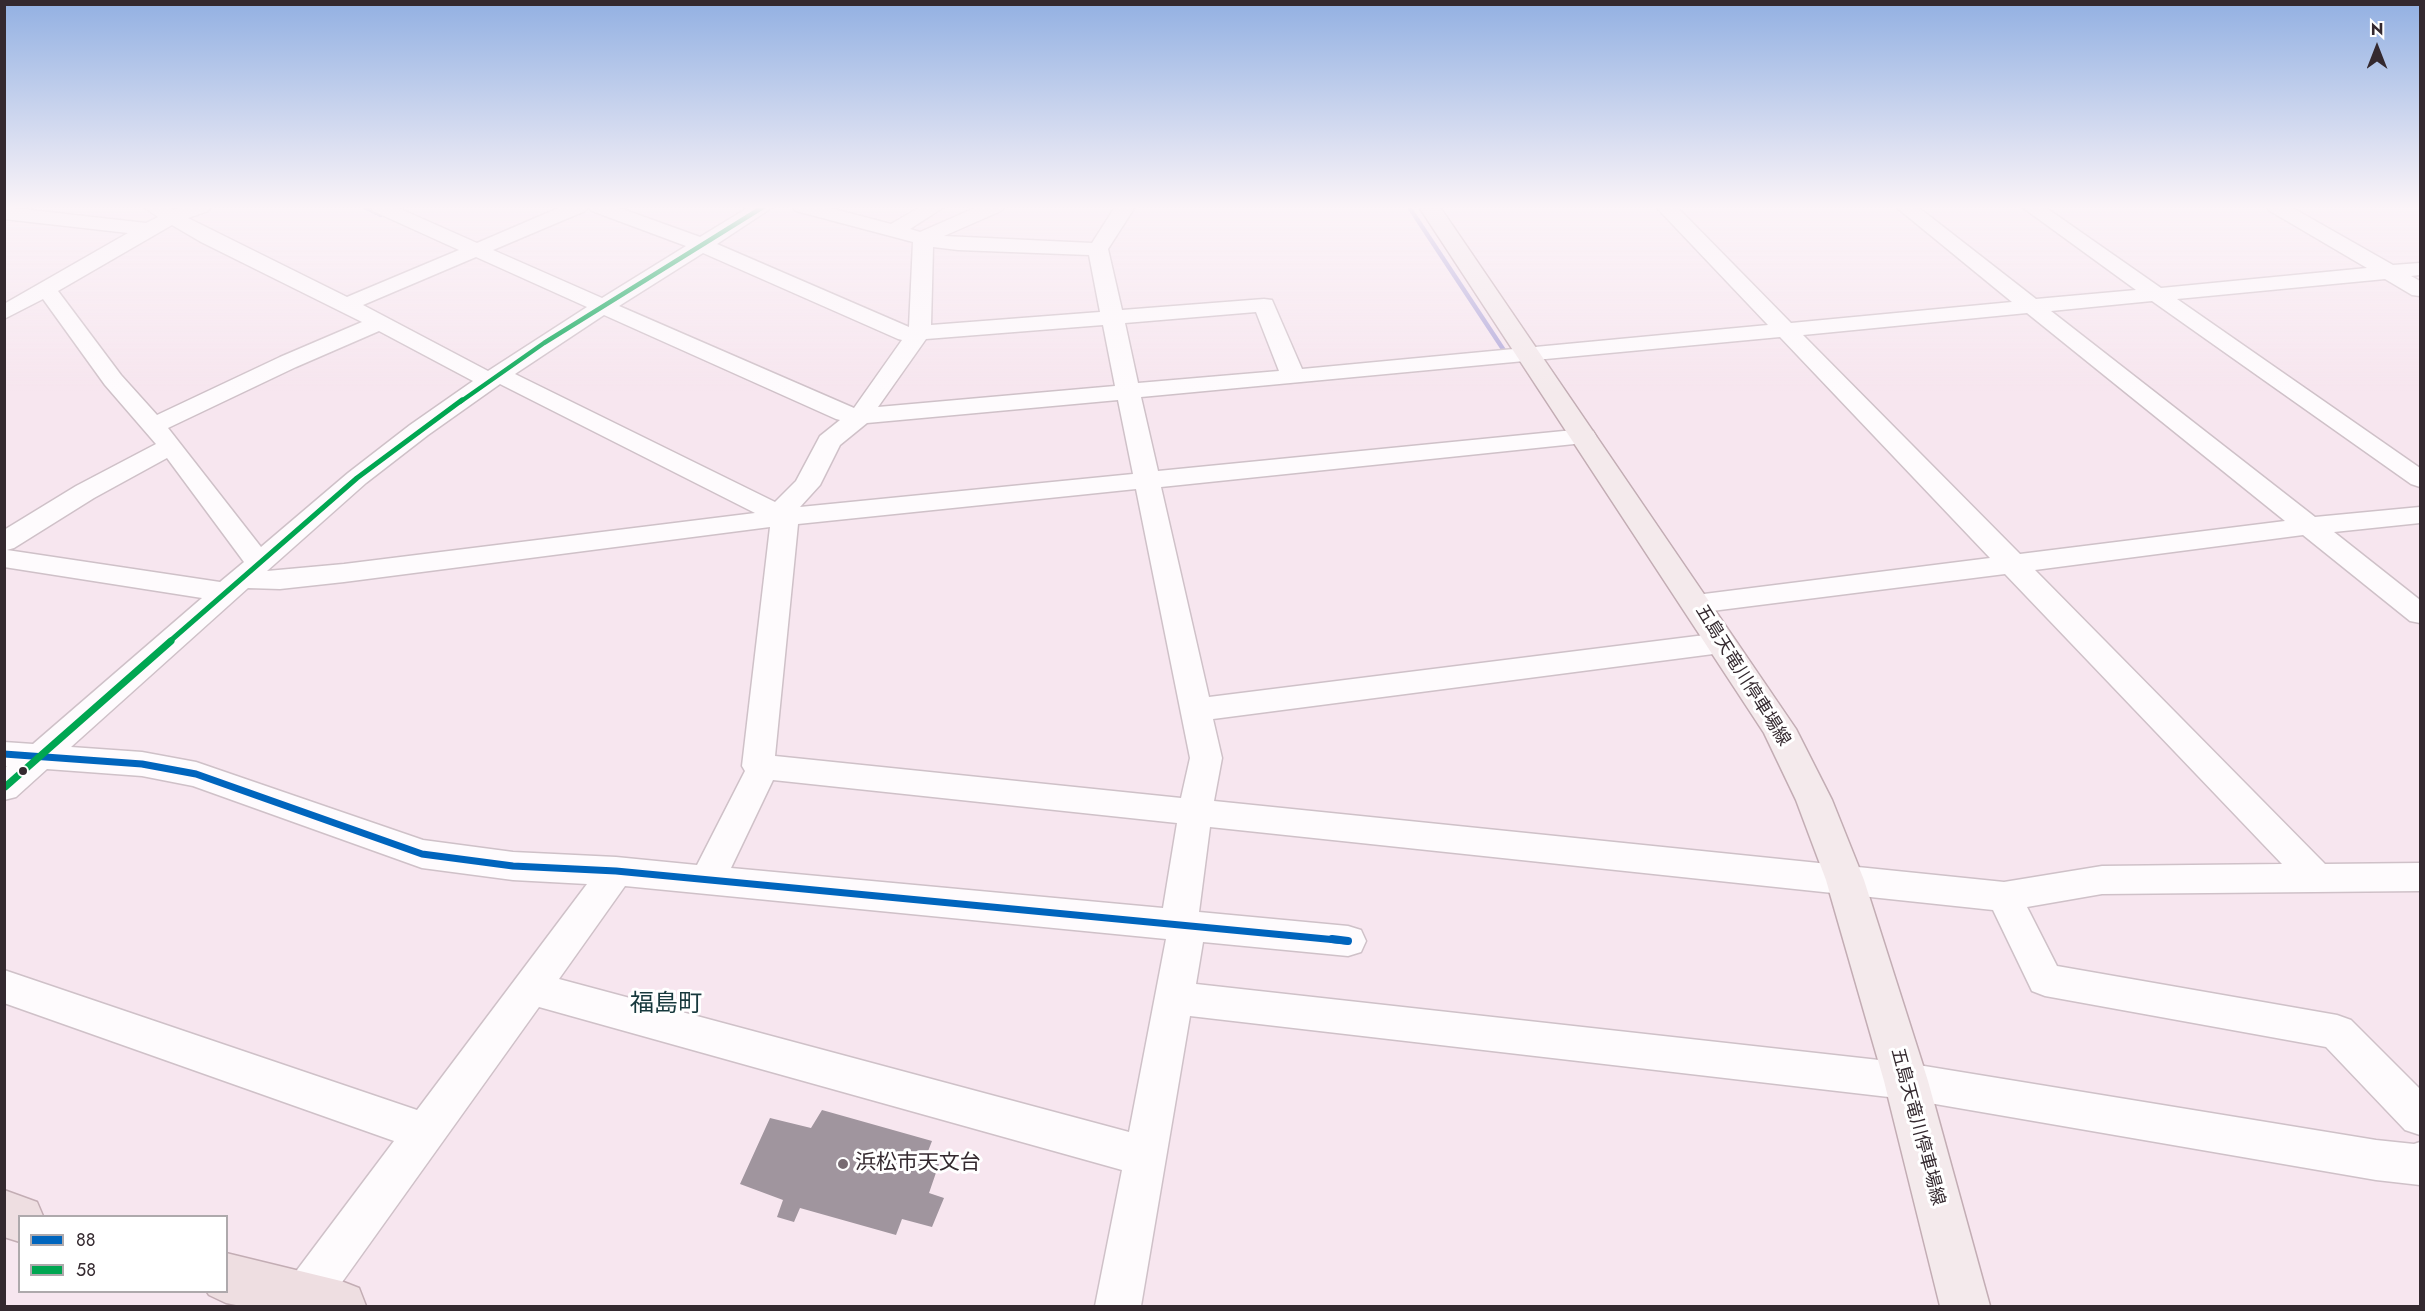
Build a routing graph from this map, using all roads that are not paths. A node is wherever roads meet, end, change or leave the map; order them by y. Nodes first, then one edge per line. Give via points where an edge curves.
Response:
1 (82, 268) edge
2 (271, 268) edge
3 (432, 268) edge
4 (521, 268) edge
5 (665, 268) edge
6 (755, 268) edge
7 (922, 268) edge
8 (1102, 268) edge
9 (1470, 268) edge
10 (1725, 268) edge
11 (1983, 268) edge
12 (2119, 268) edge
13 (2408, 272) edge
14 (46, 289) junction
15 (2421, 290) edge
16 (2154, 293) junction
17 (346, 304) junction
18 (2029, 305) junction
19 (605, 306) junction
20 (4, 313) edge
21 (1113, 316) junction
22 (379, 323) junction
23 (1783, 329) junction
24 (920, 332) junction
25 (1528, 355) junction
26 (1293, 376) junction
27 (493, 377) junction
28 (1129, 391) junction
29 (860, 416) junction
30 (153, 426) junction
31 (1584, 436) junction
32 (171, 446) junction
33 (1148, 479) junction
34 (2421, 479) edge
35 (2421, 515) edge
36 (784, 517) junction
37 (2309, 526) junction
38 (4, 542) edge
39 (4, 558) edge
40 (2011, 564) junction
41 (242, 578) junction
42 (1696, 603) junction
43 (2421, 614) edge
44 (1721, 644) junction
45 (1197, 710) junction
46 (4, 754) edge
47 (41, 756) junction
48 (763, 767) junction
49 (4, 788) edge
50 (1195, 813) junction
51 (616, 871) junction
52 (2421, 877) edge
53 (2317, 878) junction
54 (707, 880) junction
55 (1845, 880) junction
56 (2004, 897) junction
57 (1179, 926) junction
58 (1348, 941) dead end
59 (4, 986) edge
60 (531, 988) junction
61 (1175, 998) junction
62 (1906, 1081) junction
63 (2421, 1116) edge
64 (425, 1132) junction
65 (1146, 1157) junction
66 (2421, 1162) edge
67 (228, 1278) edge
68 (322, 1302) edge
69 (1118, 1306) edge
70 (1965, 1306) edge

1 - 14 street
2 - 17 street
3 - 17 street
4 - 19 street
5 - 19 street
6 - 24 street via 906,334
7 - 24 street
8 - 21 street
9 - 25 main road, 五島天竜川停車場線
10 - 23 street
11 - 18 street
12 - 16 street
13 - 15 street
13 - 16 street
14 - 20 street
14 - 30 street via 113,380
16 - 18 street
16 - 34 street
17 - 22 street
18 - 23 street
18 - 37 street
19 - 27 street
19 - 29 street via 845,414
21 - 24 street
21 - 26 street via 1264,305
21 - 28 street
22 - 27 street
22 - 30 street
23 - 25 street
23 - 40 street
24 - 29 street
25 - 26 street
25 - 31 main road, 五島天竜川停車場線
26 - 28 street
27 - 36 street
27 - 41 street via 357,478
28 - 29 street
28 - 33 street
29 - 36 street via 829,441 807,486 786,506
30 - 32 street
31 - 33 street
31 - 42 main road, 五島天竜川停車場線
32 - 38 street
32 - 41 street
33 - 36 street
33 - 45 street
35 - 37 street
36 - 41 street via 344,573 280,580
36 - 48 street via 758,766
37 - 40 street
37 - 43 street
39 - 41 street
40 - 42 street
40 - 53 street
41 - 47 street
42 - 44 main road, 五島天竜川停車場線
44 - 45 street
44 - 55 main road, 五島天竜川停車場線 via 1779,729 1814,800
45 - 50 street via 1206,758
46 - 47 street
47 - 49 street
47 - 51 street via 142,764 196,774 422,854 513,866
48 - 50 street
48 - 54 street
50 - 55 street
50 - 57 street
51 - 54 street
51 - 60 street
52 - 53 street
53 - 56 street via 2102,880
54 - 57 street
55 - 56 street
55 - 62 main road, 五島天竜川停車場線
56 - 63 street via 2045,980 2337,1032
57 - 58 street
57 - 61 street via 1185,940
59 - 64 street
60 - 64 street
60 - 65 street
61 - 62 street
61 - 65 street
62 - 66 street via 2376,1160 2419,1165
62 - 70 main road, 五島天竜川停車場線
64 - 68 street
65 - 69 street
67 - 68 highway

